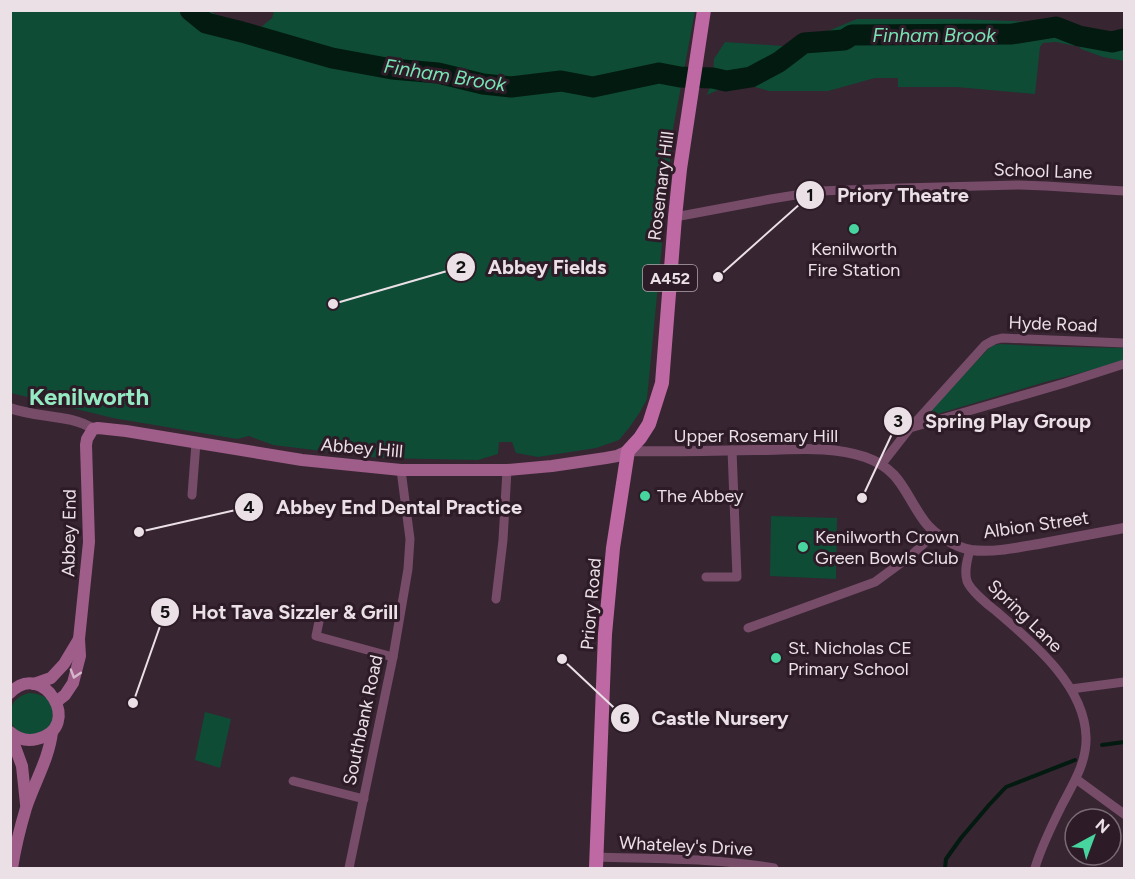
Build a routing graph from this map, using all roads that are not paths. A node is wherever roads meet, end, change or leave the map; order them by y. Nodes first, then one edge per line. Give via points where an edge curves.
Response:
1 (703, 17) edge
2 (1125, 191) edge
3 (675, 217) junction
4 (1125, 343) edge
5 (1125, 364) edge
6 (10, 408) edge
7 (910, 428) junction
8 (93, 429) junction
9 (196, 443) junction
10 (628, 450) junction
11 (732, 450) junction
12 (881, 465) junction
13 (401, 470) junction
14 (507, 470) junction
15 (192, 495) dead end
16 (1125, 528) edge
17 (936, 534) junction
18 (970, 550) junction
19 (706, 577) dead end
20 (496, 599) dead end
21 (321, 612) dead end
22 (748, 628) dead end
23 (79, 639) junction
24 (393, 657) junction
25 (1125, 682) edge
26 (34, 684) junction
27 (12, 689) edge
28 (1071, 689) junction
29 (56, 702) junction
30 (54, 729) junction
31 (10, 733) edge
32 (1076, 779) junction
33 (293, 781) dead end
34 (364, 799) junction
35 (26, 808) junction
36 (1125, 814) edge
37 (596, 863) edge
38 (747, 866) edge
39 (12, 868) edge
40 (349, 868) edge
41 (774, 868) edge
42 (1035, 868) edge

1 - 3 main road, Rosemary Hill / A452
2 - 3 street, School Lane via 1018,185 846,190 797,194
3 - 10 main road, Rosemary Hill / A452 via 662,383 649,424
4 - 7 street, Hyde Road via 994,340 985,345
5 - 7 street
6 - 8 street via 84,423
7 - 12 street, Hyde Road
8 - 9 main road, Abbey Hill
8 - 23 main road, Abbey End via 87,439 90,542
9 - 13 main road, Abbey Hill via 302,460
9 - 15 street
10 - 11 street, Upper Rosemary Hill
10 - 14 main road, Abbey Hill via 606,458
10 - 37 main road, Priory Road via 606,617
11 - 12 street, Upper Rosemary Hill via 847,452
11 - 19 street via 737,577
12 - 17 street, Albion Street via 900,481
13 - 14 main road, Abbey Hill
13 - 24 street, Southbank Road via 410,539
14 - 20 street
16 - 18 street, Albion Street via 1018,548
17 - 18 street, Albion Street
17 - 22 street via 875,582
18 - 28 street, Spring Lane via 968,584 1048,659
21 - 24 street via 315,636
23 - 26 main road, Abbey End via 51,678
23 -> 29 main road, Abbey End via 80,656 73,683
24 - 34 street, Southbank Road
25 - 28 street
26 - 27 main road
26 - 29 main road via 45,688
28 - 32 street, Spring Lane via 1083,714 1086,735 1086,753
29 - 30 main road via 58,717
30 - 31 main road via 39,739 21,739
30 - 35 main road
31 - 35 main road via 22,766
32 - 36 street
32 - 42 street, Spring Lane
33 - 34 street
34 - 40 street, Southbank Road
35 - 39 main road
37 - 38 street, Whateley's Drive via 702,860
38 - 41 street, Whateley's Drive

